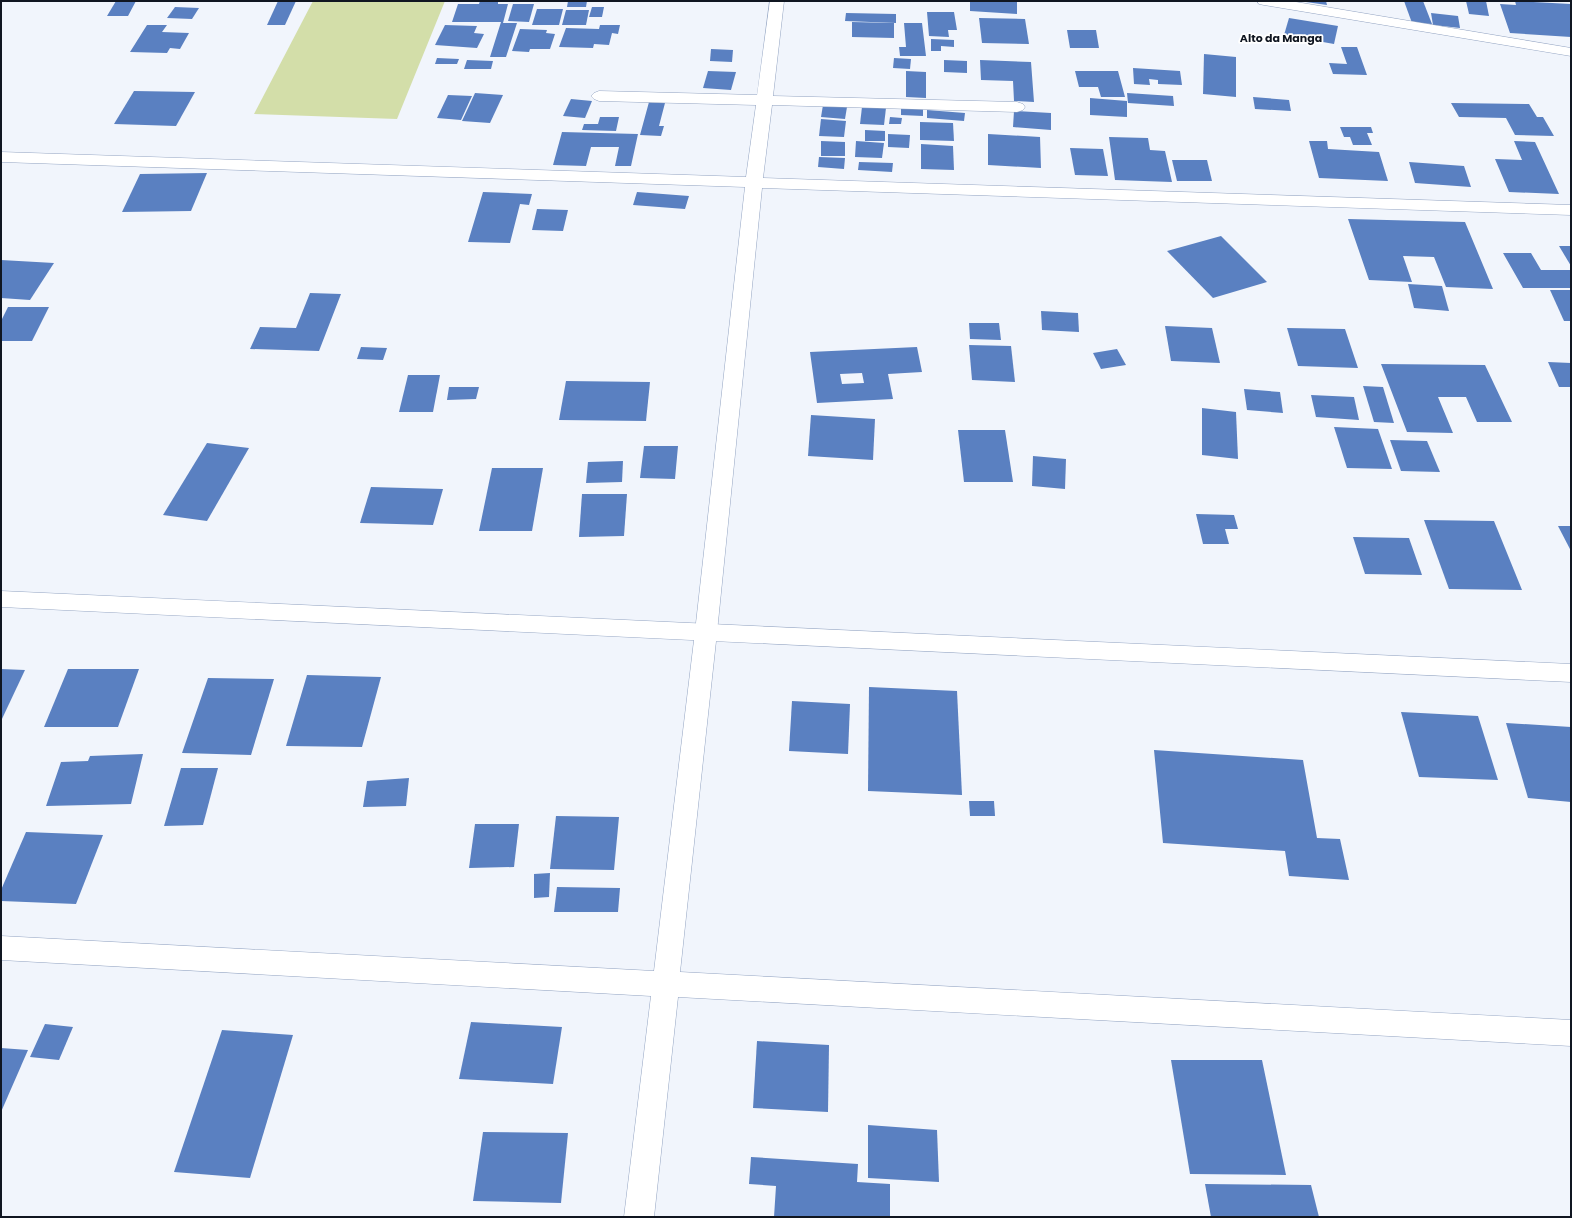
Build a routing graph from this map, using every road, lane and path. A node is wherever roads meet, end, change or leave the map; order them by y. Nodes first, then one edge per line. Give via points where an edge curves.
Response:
1 (777, 1) edge
2 (1264, 1) edge
3 (1571, 52) edge
4 (599, 96) dead end
5 (764, 101) junction
6 (1017, 107) dead end
7 (1, 157) edge
8 (754, 182) junction
9 (1571, 210) edge
10 (1, 599) edge
11 (706, 632) junction
12 (1571, 673) edge
13 (1, 948) edge
14 (666, 984) junction
15 (1571, 1034) edge
16 (639, 1217) edge

1 - 5 street
2 - 3 street
4 - 5 street
5 - 6 street
5 - 8 street
7 - 8 street
8 - 9 street
8 - 11 street
10 - 11 street
11 - 12 street
11 - 14 street
13 - 14 street
14 - 15 street
14 - 16 street

